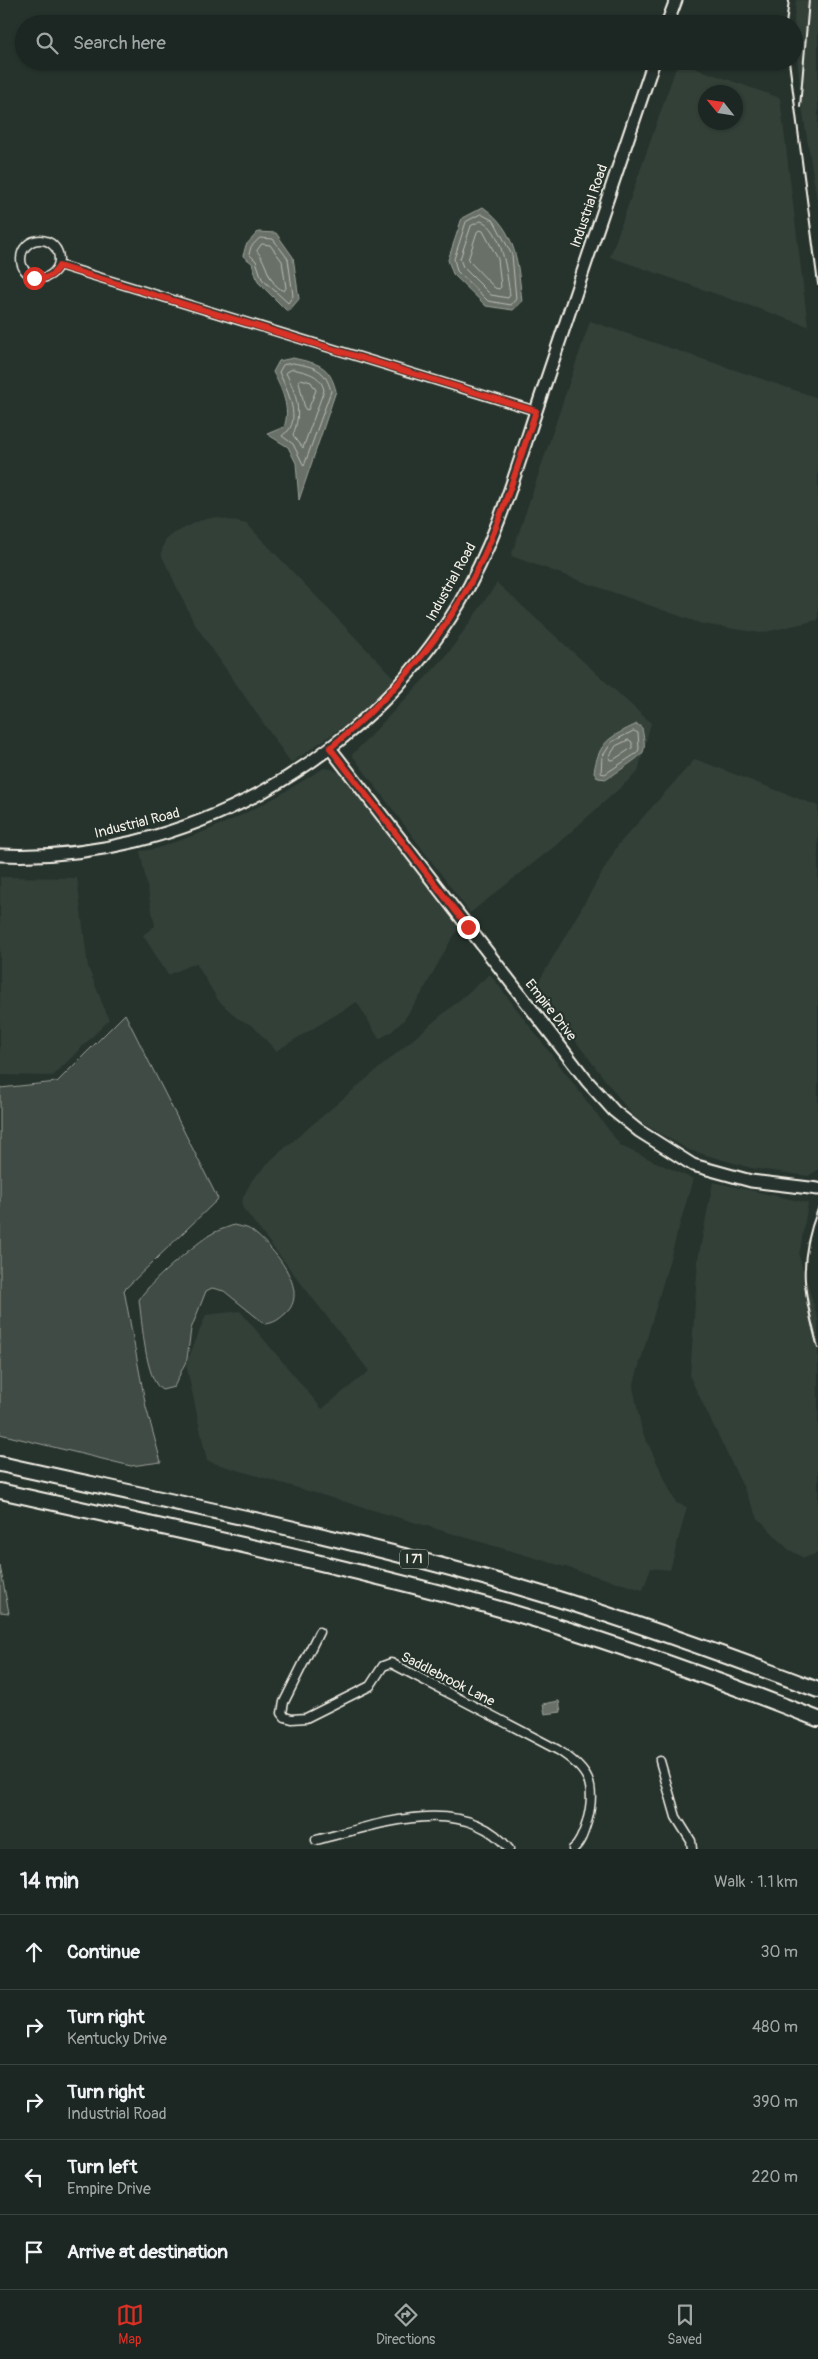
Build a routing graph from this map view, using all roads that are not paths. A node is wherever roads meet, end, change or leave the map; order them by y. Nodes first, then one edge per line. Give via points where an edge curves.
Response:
1 (676, 0) edge
2 (671, 15) edge
3 (651, 70) edge
4 (59, 266) junction
5 (536, 411) junction
6 (330, 748) junction
7 (0, 855) edge
8 (818, 1189) edge
9 (0, 1464) edge
10 (0, 1491) edge
11 (320, 1632) dead end
12 (818, 1690) edge
13 (818, 1719) edge
14 (660, 1761) dead end
15 (316, 1840) dead end
16 (578, 1848) edge
17 (509, 1849) edge
18 (692, 1849) edge

1 - 2 main road
3 - 5 main road, Industrial Road
4 - 4 street via 59,252 50,242 33,241 23,250 21,263 34,278 48,277
4 - 5 street
5 - 6 main road, Industrial Road via 486,552 461,601 446,625 396,686
6 - 7 main road, Industrial Road via 247,801 190,826 77,852
6 - 8 main road, Empire Drive via 587,1081 614,1111 693,1165 751,1181
9 - 12 highway, I 71 via 386,1551 515,1586 640,1625
10 - 13 highway, I 71 via 380,1577 508,1612 631,1650
11 - 16 street, Saddlebrook Lane via 284,1702 282,1713 285,1717 306,1718 370,1686 383,1666 390,1664 576,1762 588,1780 591,1795
14 - 18 street via 676,1817
15 - 17 street via 407,1817 434,1816 478,1825 502,1840

